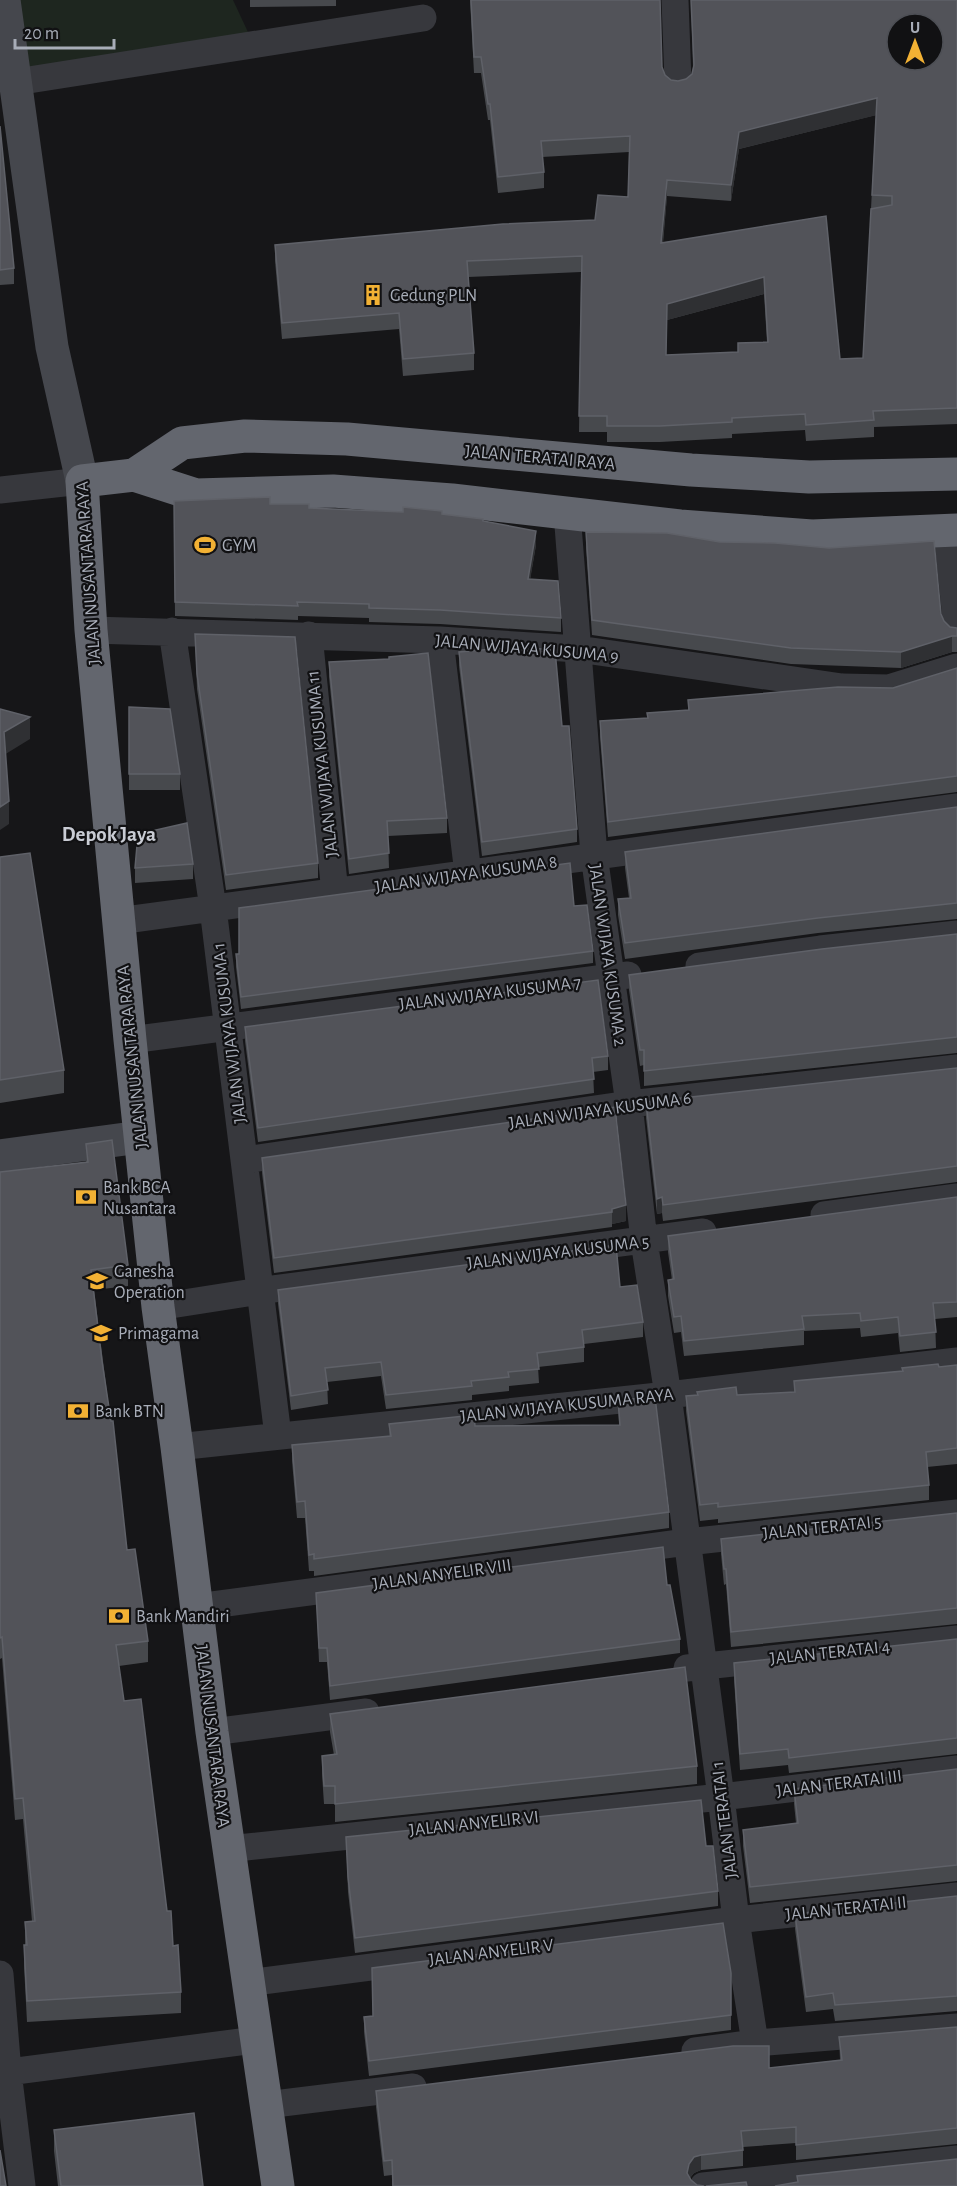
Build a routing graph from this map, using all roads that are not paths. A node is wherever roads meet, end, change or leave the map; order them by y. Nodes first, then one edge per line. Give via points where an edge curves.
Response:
1 (4, 0) edge
2 (675, 0) edge
3 (423, 18) dead end
4 (16, 82) junction
5 (678, 82) edge
6 (10, 123) edge
7 (957, 474) edge
8 (134, 475) junction
9 (82, 481) junction
10 (0, 490) edge
11 (567, 513) junction
12 (952, 531) edge
13 (957, 628) edge
14 (91, 630) junction
15 (172, 631) junction
16 (309, 635) junction
17 (440, 640) junction
18 (578, 649) junction
19 (957, 667) edge
20 (957, 807) edge
21 (594, 855) junction
22 (468, 874) junction
23 (334, 893) junction
24 (213, 908) junction
25 (118, 921) junction
26 (957, 934) edge
27 (611, 978) junction
28 (228, 1027) junction
29 (130, 1040) junction
30 (957, 1068) edge
31 (629, 1104) junction
32 (140, 1137) junction
33 (0, 1156) edge
34 (244, 1160) junction
35 (957, 1197) edge
36 (795, 1220) edge
37 (725, 1229) edge
38 (644, 1240) junction
39 (260, 1291) junction
40 (158, 1307) junction
41 (957, 1361) edge
42 (668, 1395) junction
43 (278, 1436) junction
44 (177, 1447) junction
45 (957, 1513) edge
46 (687, 1542) junction
47 (197, 1607) junction
48 (957, 1639) edge
49 (703, 1666) junction
50 (668, 1671) edge
51 (396, 1708) edge
52 (212, 1732) junction
53 (957, 1769) edge
54 (721, 1797) junction
55 (228, 1849) junction
56 (957, 1896) edge
57 (736, 1920) junction
58 (0, 1974) edge
59 (247, 1983) junction
60 (957, 2027) edge
61 (256, 2040) junction
62 (755, 2043) junction
63 (672, 2054) edge
64 (4, 2072) edge
65 (438, 2084) edge
66 (266, 2105) junction
67 (957, 2158) edge
68 (22, 2186) edge
69 (278, 2186) edge
70 (703, 2186) edge

1 - 4 street, JALAN NUSANTARA RAYA
2 - 5 street
3 - 4 street
4 - 6 street, JALAN NUSANTARA RAYA
6 - 9 street, JALAN NUSANTARA RAYA
7 - 8 highway, JALAN TERATAI RAYA via 797,476 691,471 346,439 244,436 182,443
8 - 9 highway, JALAN TERATAI RAYA
8 - 11 highway, JALAN TERATAI RAYA via 196,495 333,491
9 - 10 street
9 - 14 highway, JALAN NUSANTARA RAYA
11 - 12 highway, JALAN TERATAI RAYA via 812,536
11 - 18 street, JALAN WIJAYA KUSUMA 2
12 - 13 street
14 - 15 street, JALAN WIJAYA KUSUMA 9
14 - 25 highway, JALAN NUSANTARA RAYA
15 - 16 street, JALAN WIJAYA KUSUMA 9
15 - 24 street, JALAN WIJAYA KUSUMA 1
16 - 17 street, JALAN WIJAYA KUSUMA 9
16 - 23 street, JALAN WIJAYA KUSUMA 11
17 - 18 street, JALAN WIJAYA KUSUMA 9
17 - 22 street
18 - 19 street, JALAN WIJAYA KUSUMA 9 via 842,687 889,688
18 - 21 street, JALAN WIJAYA KUSUMA 2
20 - 21 street, JALAN WIJAYA KUSUMA 8
21 - 22 street, JALAN WIJAYA KUSUMA 8
21 - 27 street, JALAN WIJAYA KUSUMA 2
22 - 23 street, JALAN WIJAYA KUSUMA 8
23 - 24 street, JALAN WIJAYA KUSUMA 8
24 - 25 street, JALAN WIJAYA KUSUMA 8
24 - 28 street, JALAN WIJAYA KUSUMA 1
25 - 29 highway, JALAN NUSANTARA RAYA
26 - 27 street, JALAN WIJAYA KUSUMA 7
27 - 28 street, JALAN WIJAYA KUSUMA 7
27 - 31 street, JALAN WIJAYA KUSUMA 2
28 - 29 street, JALAN WIJAYA KUSUMA 7
28 - 34 street, JALAN WIJAYA KUSUMA 1
29 - 32 highway, JALAN NUSANTARA RAYA
30 - 31 street, JALAN WIJAYA KUSUMA 6
31 - 34 street, JALAN WIJAYA KUSUMA 6
31 - 38 street, JALAN WIJAYA KUSUMA 2
32 - 33 street
32 - 40 highway, JALAN NUSANTARA RAYA
34 - 39 street, JALAN WIJAYA KUSUMA 1
35 - 36 street
37 - 38 street, JALAN WIJAYA KUSUMA 5
38 - 39 street, JALAN WIJAYA KUSUMA 5
38 - 42 street, JALAN WIJAYA KUSUMA 2
39 - 40 street, JALAN WIJAYA KUSUMA 5
39 - 43 street, JALAN WIJAYA KUSUMA 1
40 - 44 highway, JALAN NUSANTARA RAYA
41 - 42 street, JALAN WIJAYA KUSUMA RAYA
42 - 43 street, JALAN WIJAYA KUSUMA RAYA
42 - 46 street, JALAN TERATAI 1
43 - 44 street, JALAN WIJAYA KUSUMA RAYA
44 - 47 highway, JALAN NUSANTARA RAYA
45 - 46 street, JALAN TERATAI 5
46 - 47 street, JALAN ANYELIR VIII
46 - 49 street, JALAN TERATAI 1
47 - 52 highway, JALAN NUSANTARA RAYA
48 - 49 street, JALAN TERATAI 4
49 - 50 street, JALAN TERATAI 4
49 - 54 street, JALAN TERATAI 1
51 - 52 street
52 - 55 highway, JALAN NUSANTARA RAYA
53 - 54 street, JALAN TERATAI III
54 - 55 street, JALAN ANYELIR VI
54 - 57 street, JALAN TERATAI 1
55 - 59 highway, JALAN NUSANTARA RAYA
56 - 57 street, JALAN TERATAI II
57 - 59 street, JALAN ANYELIR V
57 - 62 street, JALAN TERATAI 1
58 - 64 street
59 - 61 highway, JALAN NUSANTARA RAYA
60 - 62 street
61 - 64 street
61 - 66 highway, JALAN NUSANTARA RAYA
62 - 63 street
64 - 68 street
65 - 66 street
66 - 69 highway, JALAN NUSANTARA RAYA
67 - 70 street

